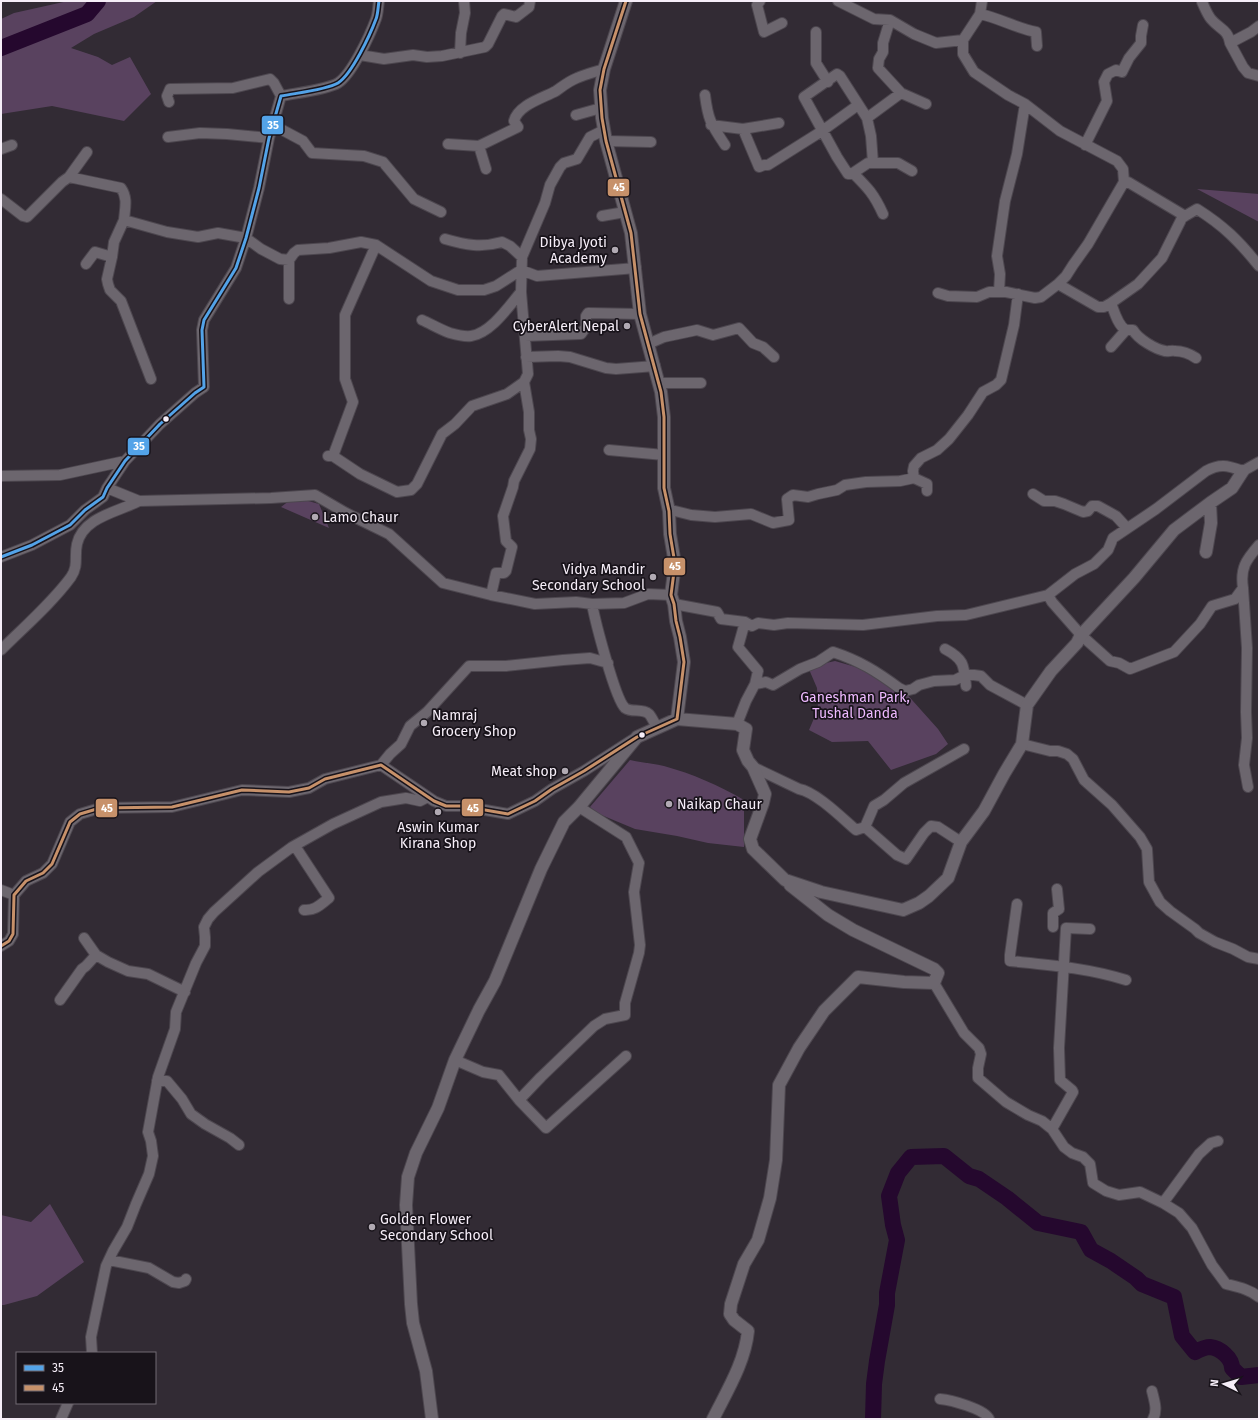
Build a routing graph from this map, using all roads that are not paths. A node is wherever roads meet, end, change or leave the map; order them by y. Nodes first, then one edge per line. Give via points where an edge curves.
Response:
1 (379, 1) edge
2 (464, 1) edge
3 (530, 1) edge
4 (626, 1) edge
5 (760, 1) edge
6 (982, 1) edge
7 (841, 2) edge
8 (1202, 2) dead end
9 (980, 14) junction
10 (890, 20) junction
11 (782, 23) dead end
12 (1142, 25) dead end
13 (1259, 26) edge
14 (816, 32) dead end
15 (963, 40) junction
16 (1230, 43) junction
17 (1037, 46) dead end
18 (460, 53) junction
19 (360, 55) junction
20 (604, 69) junction
21 (1259, 76) edge
22 (828, 82) junction
23 (901, 93) junction
24 (706, 94) dead end
25 (281, 96) junction
26 (169, 102) dead end
27 (926, 104) dead end
28 (1024, 104) junction
29 (858, 105) junction
30 (601, 108) junction
31 (576, 115) dead end
32 (867, 118) junction
33 (779, 123) dead end
34 (273, 125) junction
35 (711, 125) junction
36 (743, 129) junction
37 (822, 131) junction
38 (605, 136) junction
39 (168, 137) dead end
40 (270, 138) junction
41 (651, 142) dead end
42 (448, 144) dead end
43 (12, 145) dead end
44 (725, 145) dead end
45 (1085, 145) junction
46 (479, 146) junction
47 (1, 149) edge
48 (87, 152) dead end
49 (873, 164) junction
50 (486, 169) dead end
51 (912, 171) dead end
52 (853, 173) junction
53 (69, 177) junction
54 (1124, 182) junction
55 (1, 199) edge
56 (441, 212) dead end
57 (626, 212) junction
58 (883, 214) dead end
59 (602, 216) dead end
60 (1185, 216) junction
61 (124, 220) junction
62 (246, 238) junction
63 (445, 239) dead end
64 (376, 245) junction
65 (112, 257) junction
66 (522, 257) junction
67 (289, 260) junction
68 (86, 264) dead end
69 (1259, 266) edge
70 (636, 268) junction
71 (521, 270) junction
72 (1058, 284) junction
73 (521, 292) junction
74 (999, 292) junction
75 (938, 293) dead end
76 (1018, 294) junction
77 (289, 299) dead end
78 (1111, 303) junction
79 (640, 314) junction
80 (422, 320) dead end
81 (1126, 330) junction
82 (525, 336) junction
83 (648, 344) junction
84 (1111, 347) dead end
85 (526, 357) junction
86 (774, 357) dead end
87 (1196, 358) dead end
88 (655, 366) junction
89 (151, 379) dead end
90 (524, 382) junction
91 (659, 383) junction
92 (701, 383) dead end
93 (609, 450) dead end
94 (664, 455) junction
95 (124, 461) junction
96 (1259, 462) edge
97 (1243, 471) junction
98 (1, 476) edge
99 (914, 478) junction
100 (107, 488) junction
101 (927, 491) dead end
102 (1033, 494) dead end
103 (139, 500) junction
104 (1210, 503) junction
105 (669, 511) junction
106 (1127, 528) junction
107 (1259, 545) edge
108 (1206, 552) dead end
109 (1255, 556) edge
110 (1, 557) edge
111 (1243, 588) junction
112 (491, 595) junction
113 (1048, 595) junction
114 (672, 599) junction
115 (592, 604) junction
116 (745, 622) junction
117 (1081, 635) junction
118 (945, 649) dead end
119 (1, 650) edge
120 (608, 663) junction
121 (965, 675) junction
122 (755, 684) junction
123 (966, 686) dead end
124 (1027, 705) junction
125 (676, 719) junction
126 (737, 724) junction
127 (657, 727) junction
128 (637, 737) junction
129 (1022, 744) junction
130 (964, 749) dead end
131 (382, 765) junction
132 (753, 767) junction
133 (1248, 786) dead end
134 (428, 797) junction
135 (579, 807) junction
136 (865, 827) junction
137 (961, 842) junction
138 (294, 846) junction
139 (785, 880) junction
140 (1057, 889) dead end
141 (1, 890) edge
142 (14, 895) junction
143 (1017, 904) dead end
144 (304, 910) dead end
145 (1066, 928) junction
146 (1090, 929) dead end
147 (84, 938) dead end
148 (1, 946) edge
149 (96, 955) junction
150 (1259, 959) edge
151 (1065, 966) junction
152 (1126, 980) dead end
153 (934, 983) junction
154 (185, 992) junction
155 (60, 1000) dead end
156 (626, 1056) dead end
157 (455, 1060) junction
158 (157, 1082) junction
159 (519, 1100) junction
160 (1052, 1129) junction
161 (1218, 1141) dead end
162 (239, 1145) dead end
163 (1163, 1202) junction
164 (109, 1260) junction
165 (186, 1279) dead end
166 (1259, 1297) edge
167 (92, 1352) edge
168 (1152, 1391) dead end
169 (940, 1399) dead end
170 (68, 1404) edge
171 (982, 1412) junction
172 (61, 1419) edge
173 (432, 1419) edge
174 (713, 1419) edge
175 (974, 1419) edge
176 (990, 1419) edge
177 (1153, 1419) edge

1 - 19 street via 377,18
2 - 18 street
3 - 18 street via 529,7 516,17 504,14 502,16 485,47
4 - 20 street
5 - 11 street via 757,5 764,32
6 - 9 street
7 - 10 street via 874,19
8 - 16 street via 1209,17 1229,36
9 - 15 street
9 - 17 street via 1036,32
10 - 15 street via 936,43
10 - 23 street via 878,68
12 - 45 street via 1141,43 1122,72 1116,70 1108,74 1104,82 1107,101
13 - 16 street
14 - 22 street via 816,63
15 - 28 street via 963,54 974,72
16 - 21 street via 1248,73
18 - 19 street via 442,56 405,55 384,59
19 - 25 street via 338,83
20 - 30 street via 600,90
20 - 46 street via 567,82 556,91 520,110 514,121 518,127
22 - 29 street via 837,74 840,76
22 - 37 street via 804,97
23 - 27 street
23 - 32 street
24 - 35 street
25 - 26 street via 270,79 233,88 170,89 167,96
25 - 34 street
28 - 45 street via 1060,132
28 - 74 street via 998,256
29 - 32 street
29 - 37 street
30 - 31 street
30 - 38 street
32 - 49 street
33 - 36 street
34 - 40 street
34 - 56 street via 303,141 312,153 364,156 383,162 414,199
35 - 36 street
35 - 44 street
36 - 37 street via 759,167 768,165
37 - 52 street via 848,174
38 - 41 street
38 - 57 street
38 - 66 street via 590,138 577,159 560,167 550,185
39 - 40 street via 200,133
40 - 62 street
42 - 46 street
43 - 47 street
45 - 54 street via 1117,161 1123,169
46 - 50 street
48 - 53 street
49 - 51 street via 898,164
49 - 52 street via 868,163
52 - 58 street via 871,191
53 - 55 street via 27,217
53 - 61 street via 121,188 126,202
54 - 60 street
54 - 72 street via 1088,244
57 - 59 street
57 - 70 street
60 - 69 street via 1196,209 1217,222 1240,242
60 - 78 street via 1178,224 1162,258 1138,284
61 - 62 street via 167,232 198,236 218,233
61 - 65 street via 114,242
62 - 67 street via 280,259
62 - 95 street via 236,268 204,320 204,387 160,424
63 - 66 street via 476,246 502,242
64 - 67 street via 361,242 298,250
64 - 71 street via 431,281 458,290 484,290 496,286
64 - 90 street via 345,314 345,379 353,402 331,456 397,492 411,490 417,484 442,434 472,406 507,394
65 - 68 street via 96,252
65 - 89 street via 108,284 110,290 121,301
66 - 71 street
67 - 77 street
70 - 71 street via 538,276
70 - 79 street
71 - 73 street
72 - 76 street via 1041,297
72 - 78 street via 1098,307
73 - 80 street via 486,330 472,336 448,333
73 - 82 street
74 - 75 street via 989,292 977,297
74 - 76 street
76 - 99 street via 1014,325 1000,380 983,392 949,439 937,450 921,458 914,466
78 - 81 street via 1118,320
79 - 82 street via 588,313 586,327 581,334
79 - 83 street
81 - 84 street
81 - 87 street via 1133,330 1135,334 1159,349 1185,353
82 - 85 street
83 - 86 street via 664,337 697,330 712,335 739,328 753,343 763,347
83 - 88 street
85 - 88 street via 570,357 611,368
85 - 90 street via 528,374
88 - 91 street
90 - 112 street via 529,412 530,449 514,481 503,516 506,542 512,547 506,571 504,574 496,573
91 - 92 street
91 - 94 street via 664,417
93 - 94 street
94 - 105 street via 664,488
95 - 98 street via 60,475
95 - 100 street
96 - 97 street
97 - 104 street via 1232,488
97 - 106 street via 1226,466 1214,466
99 - 101 street via 927,484
99 - 105 street via 845,485 837,490 808,497 793,495 787,499 788,520 773,523 751,514 715,517
100 - 103 street
100 - 110 street via 103,497 70,525 32,545
102 - 106 street via 1044,501 1055,501 1083,512 1092,506 1098,506 1116,516
103 - 112 street via 315,495 389,534 443,583
103 - 119 street via 99,517 87,527 78,537 73,574
104 - 108 street via 1211,523
104 - 117 street via 1174,530
105 - 114 street via 675,564
106 - 113 street via 1113,538 1108,550 1094,564 1075,574
107 - 109 street
109 - 111 street via 1243,567
111 - 117 street via 1235,599 1212,606 1200,624 1174,652 1130,669 1110,661
111 - 133 street via 1248,738 1244,765
112 - 115 street via 535,604
113 - 116 street via 966,616 936,616 863,625 758,623 752,626
113 - 117 street
114 - 115 street via 648,594 624,603
114 - 116 street via 717,612 721,619
114 - 125 street via 684,662
115 - 120 street
116 - 122 street via 738,647 758,671
117 - 124 street
118 - 121 street via 959,657
120 - 127 street via 622,704 626,709 643,711 650,715
120 - 131 street via 590,658 506,666 469,666 427,712 410,726 401,744
121 - 122 street via 958,680 934,681 905,691 864,664 833,652 772,685 766,682
121 - 123 street
121 - 124 street via 981,676 990,685
122 - 126 street
124 - 129 street
125 - 126 street
125 - 127 street
126 - 132 street via 746,729 743,750
127 - 128 street
128 - 134 street via 535,801 508,814 462,806 446,806
128 - 135 street
129 - 137 street via 984,811
129 - 150 street via 1067,754 1073,759 1084,780 1112,805 1140,837 1147,849 1149,882 1160,902 1199,933 1248,957
130 - 136 street via 904,783 874,806
131 - 134 street
131 - 142 street via 325,779 309,788 289,792 242,790 172,807 100,808 80,814 70,822 52,864 42,873 26,881
132 - 136 street via 805,790 830,807 856,830
132 - 139 street via 765,794 750,839 753,849
134 - 138 street via 420,801 406,798 381,802 333,824
135 - 157 street via 564,822 540,869 495,981
135 - 159 street via 626,837 639,863 634,892 639,953 625,1003 625,1015 605,1019 594,1026
136 - 137 street via 897,855 906,859 931,826 938,827
137 - 139 street via 948,878 929,896 903,910 821,892
138 - 144 street via 328,898 311,911
138 - 154 street via 252,877 208,919 204,927 205,946
139 - 153 street via 828,915 934,970 938,973
140 - 145 street via 1059,909 1053,913 1049,927
141 - 142 street
142 - 148 street via 13,934 10,941
143 - 151 street via 1010,961
145 - 146 street
145 - 151 street
147 - 149 street
149 - 154 street via 128,971 157,977
149 - 155 street via 82,969
151 - 152 street
151 - 160 street via 1059,1048 1060,1080 1073,1092
153 - 160 street via 964,1033 979,1048 981,1054 978,1078 1006,1102
153 - 174 street via 858,977 824,1011 799,1048 779,1085 776,1160 770,1198 758,1240 744,1264 730,1304 730,1314 748,1331 747,1344
154 - 158 street via 176,1012 175,1029
156 - 159 street via 546,1128
157 - 159 street via 483,1072 499,1075
157 - 173 street via 438,1108 416,1152 408,1177 406,1205 413,1323 426,1371
158 - 162 street via 167,1081 191,1114
158 - 164 street via 148,1132 153,1156 149,1174 127,1227
160 - 163 street via 1064,1147 1083,1156 1090,1164 1093,1183 1119,1195 1140,1192
161 - 163 street via 1211,1143 1199,1154
163 - 166 street via 1179,1213 1192,1228 1212,1265 1226,1284 1241,1287
164 - 165 street via 149,1268 173,1282 180,1283
164 - 167 street via 90,1337
168 - 177 street via 1156,1404
169 - 171 street via 950,1399
170 - 172 street
171 - 175 street
171 - 176 street

